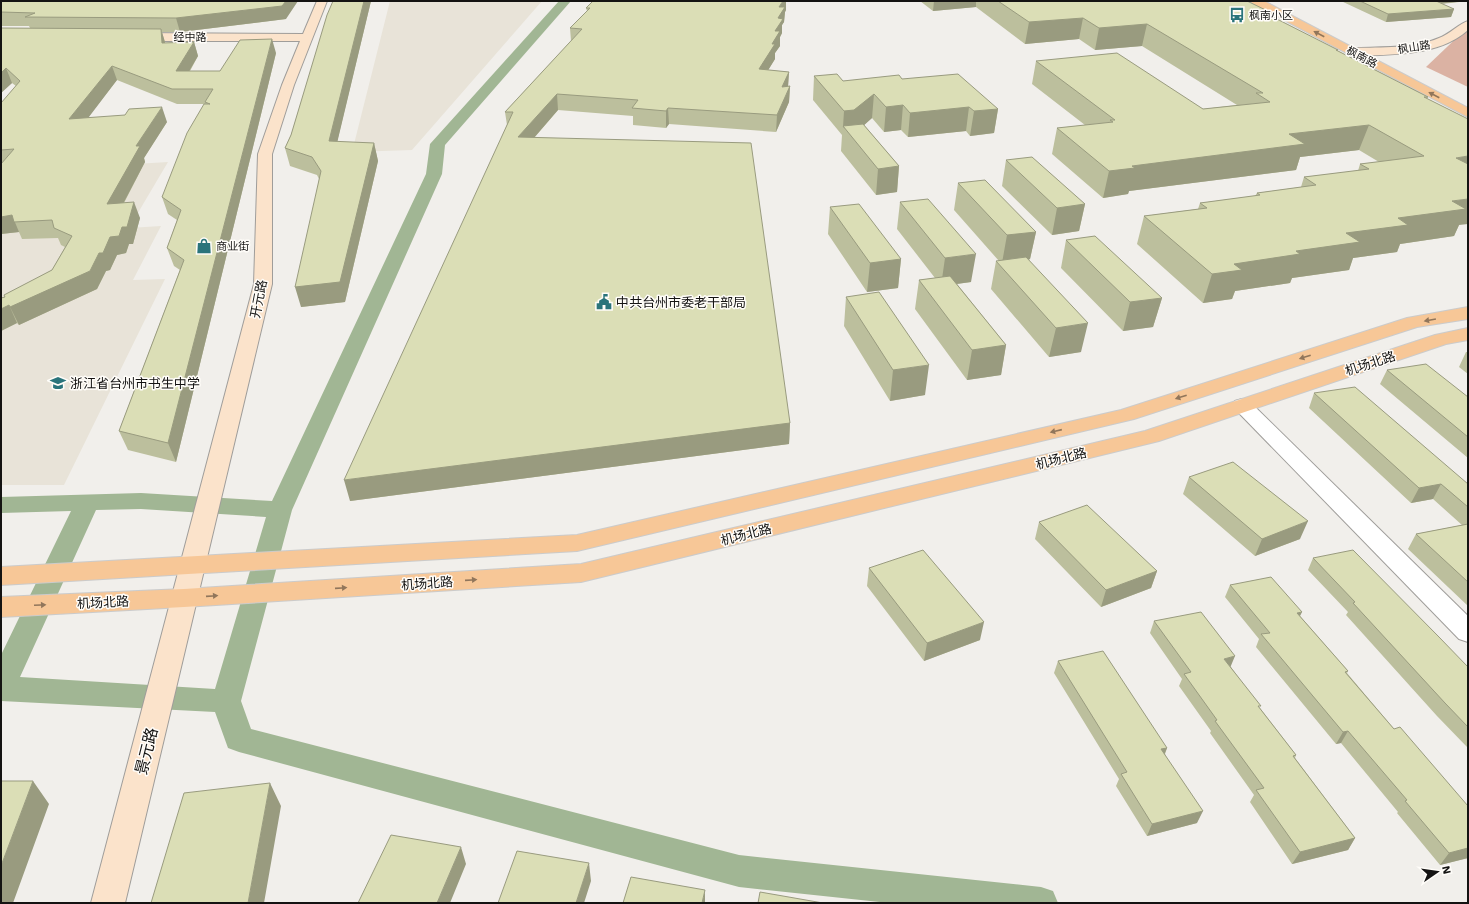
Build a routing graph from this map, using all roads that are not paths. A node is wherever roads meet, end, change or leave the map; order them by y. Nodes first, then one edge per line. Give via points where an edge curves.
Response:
1 (322, 1) edge
2 (1256, 1) edge
3 (1243, 5) edge
4 (1468, 24) edge
5 (127, 37) edge
6 (307, 38) junction
7 (1354, 52) junction
8 (1465, 118) edge
9 (1468, 313) edge
10 (1468, 334) edge
11 (1242, 405) junction
12 (192, 566) junction
13 (1, 576) edge
14 (184, 598) junction
15 (1, 607) edge
16 (1468, 632) edge
17 (108, 903) edge

1 - 6 main road, 开元路
7 -> 2 main road, 枫南路
3 - 8 main road, 枫南路
4 - 7 main road, 枫山路 via 1450,39 1427,46
5 - 6 main road, 经中路
6 - 12 main road, 开元路 via 265,154 263,284
8 -> 7 main road, 枫南路
9 -> 12 main road, 机场北路 via 1414,322 1127,415 576,543
10 - 11 main road, 机场北路 via 1442,339
14 -> 11 main road, 机场北路 via 581,573 1151,436
11 - 16 street
12 - 13 main road, 机场北路
12 - 14 main road, 开元路
15 -> 14 main road, 机场北路
14 - 17 main road, 景元路

